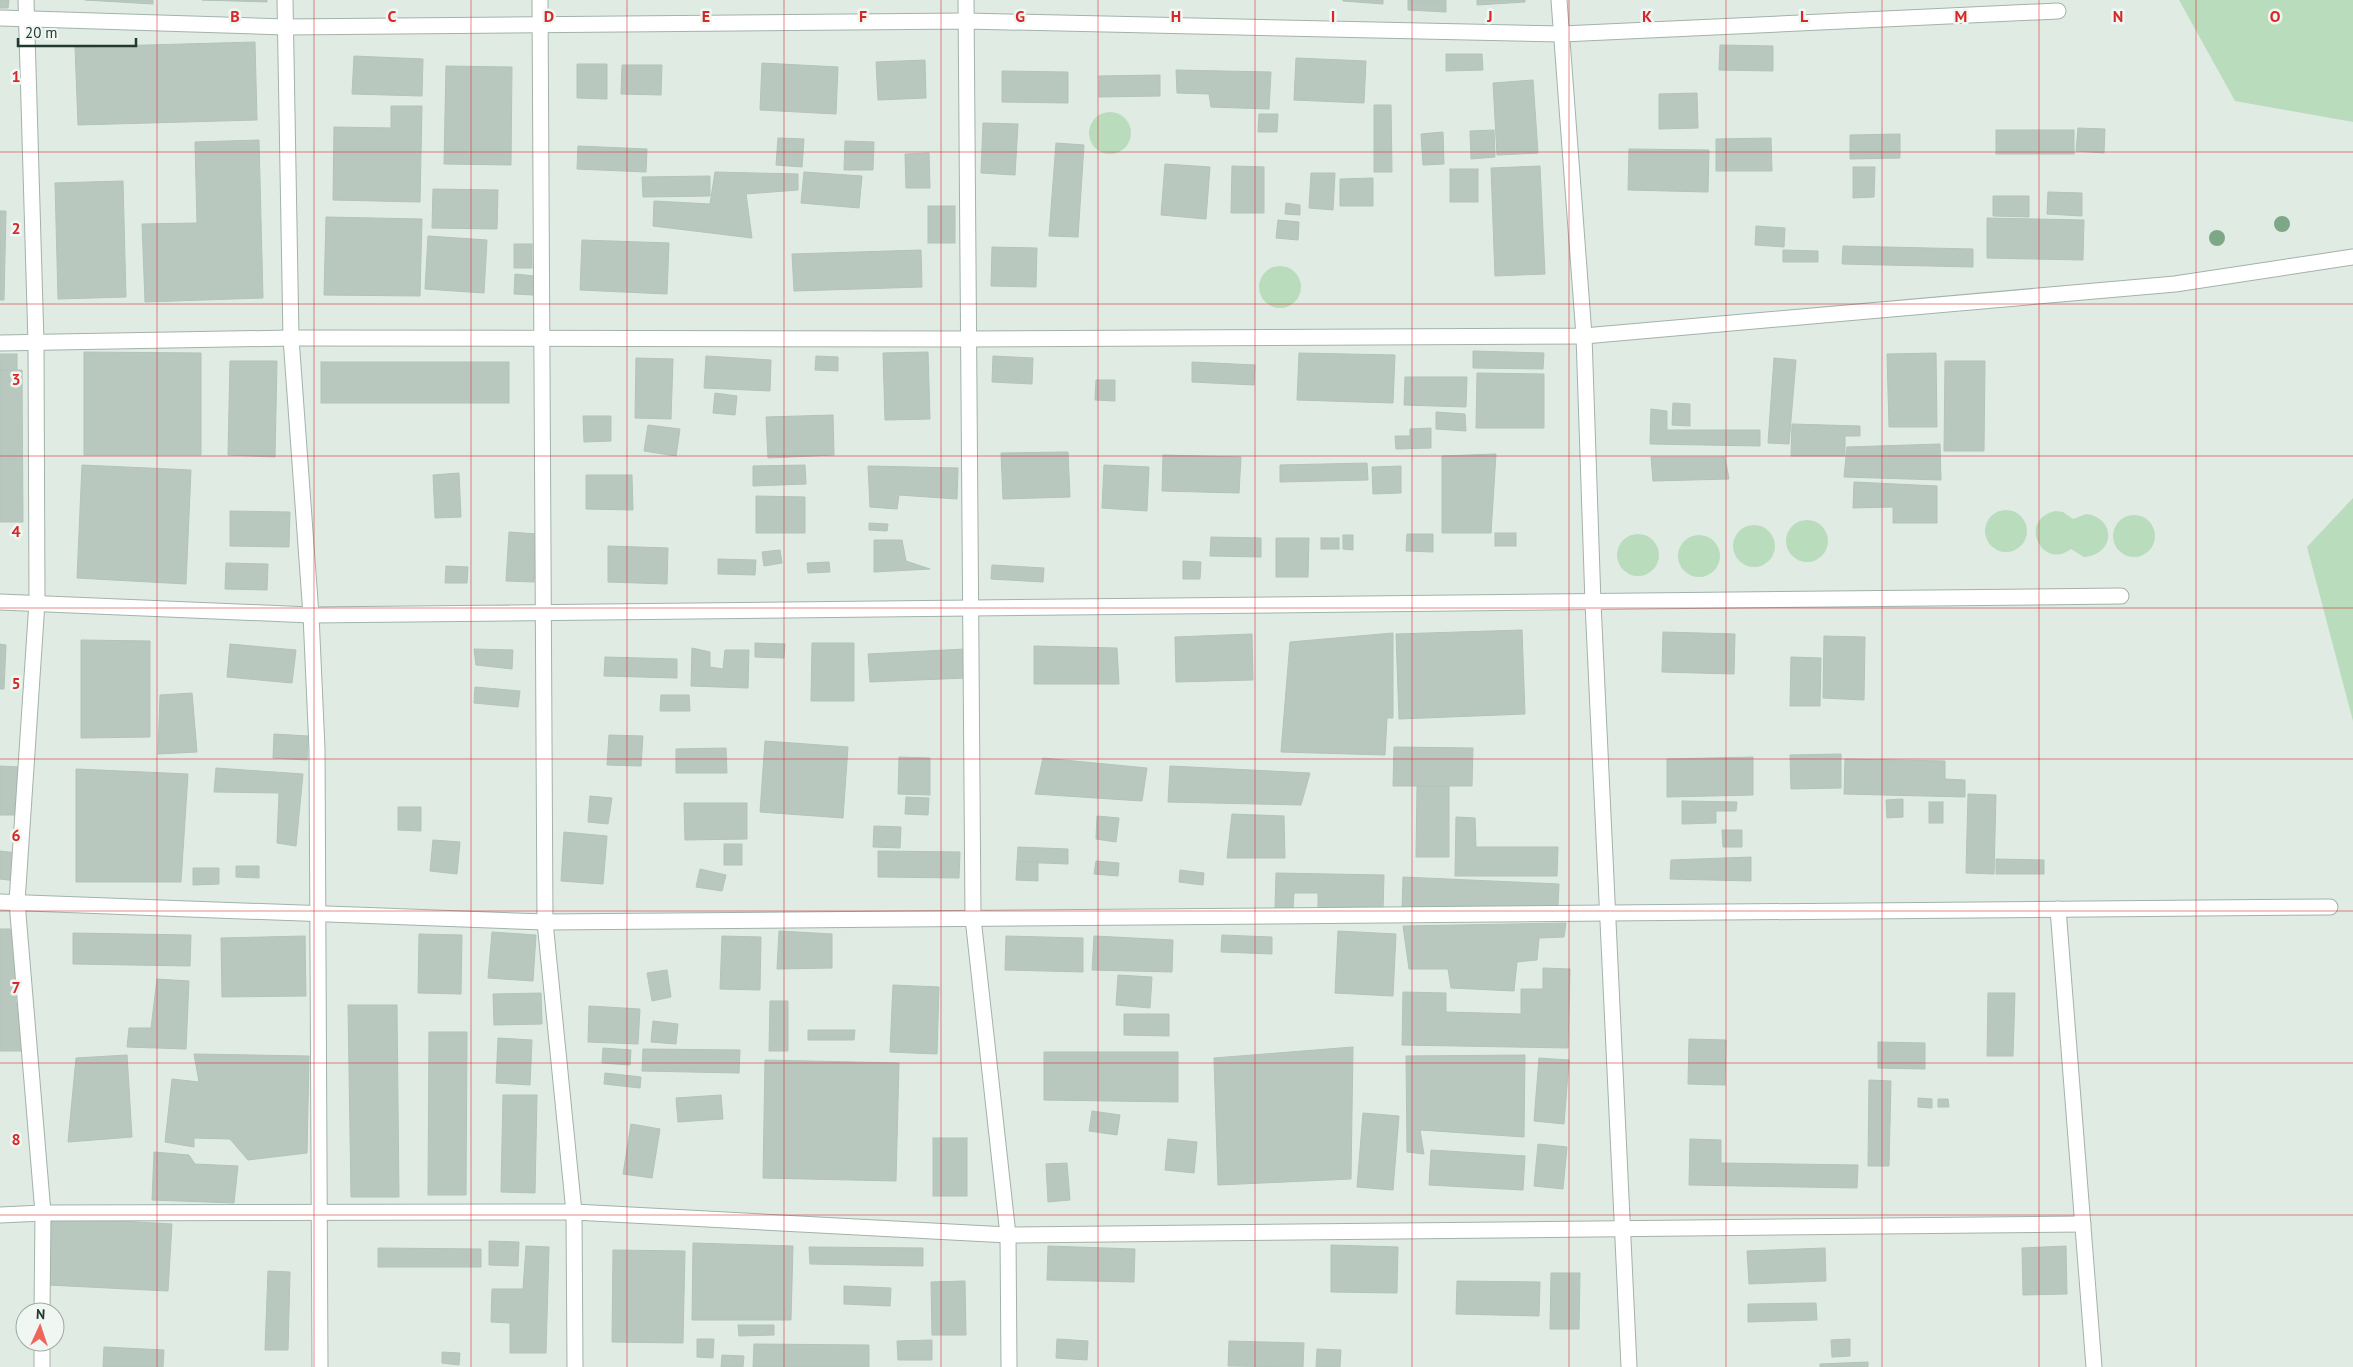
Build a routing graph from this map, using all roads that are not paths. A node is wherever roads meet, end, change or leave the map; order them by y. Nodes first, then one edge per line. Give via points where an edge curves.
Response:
1 (26, 0) edge
2 (285, 0) edge
3 (540, 0) edge
4 (966, 0) edge
5 (1559, 0) edge
6 (2058, 11) dead end
7 (0, 18) edge
8 (26, 19) junction
9 (966, 21) junction
10 (540, 25) junction
11 (286, 27) junction
12 (1562, 34) junction
13 (2353, 257) edge
14 (1584, 336) junction
15 (291, 338) junction
16 (542, 338) junction
17 (970, 339) junction
18 (0, 343) edge
19 (36, 343) junction
20 (2121, 596) dead end
21 (0, 602) edge
22 (37, 602) junction
23 (1593, 603) junction
24 (971, 609) junction
25 (311, 614) junction
26 (543, 614) junction
27 (0, 902) edge
28 (16, 902) junction
29 (2330, 907) dead end
30 (2058, 909) junction
31 (318, 913) junction
32 (1609, 913) junction
33 (973, 918) junction
34 (544, 922) junction
35 (318, 1212) junction
36 (574, 1212) junction
37 (43, 1213) junction
38 (0, 1215) edge
39 (2083, 1224) junction
40 (1623, 1228) junction
41 (1008, 1235) junction
42 (42, 1302) edge
43 (42, 1352) edge
44 (42, 1367) edge
45 (320, 1367) edge
46 (575, 1367) edge
47 (1009, 1367) edge
48 (1629, 1367) edge
49 (2094, 1367) edge

1 - 8 street
2 - 11 street
3 - 10 street
4 - 9 street
5 - 12 street
6 - 12 street
7 - 8 street
8 - 11 street
8 - 19 street
9 - 10 street
9 - 12 street
9 - 17 street
10 - 11 street
10 - 16 street
11 - 15 street
12 - 14 street
13 - 14 street via 2175,284
14 - 17 street
14 - 23 street
15 - 16 street
15 - 19 street
15 - 25 street
16 - 17 street
16 - 26 street
17 - 24 street
18 - 19 street
19 - 22 street
20 - 23 street
21 - 22 street
22 - 25 street
22 - 28 street
23 - 24 street
23 - 32 street
24 - 26 street
24 - 33 street
25 - 26 street
25 - 31 street
26 - 34 street
27 - 28 street
28 - 31 street
28 - 37 street
29 - 30 street
30 - 32 street
30 - 39 street
31 - 34 street
31 - 35 street
32 - 33 street
32 - 40 street
33 - 34 street
33 - 41 street
34 - 36 street
35 - 36 street
35 - 37 street
35 - 45 street
36 - 41 street
36 - 46 street
37 - 38 street
37 - 42 street
39 - 40 street
39 - 49 street
40 - 41 street
40 - 48 street
41 - 47 street
43 - 44 street

